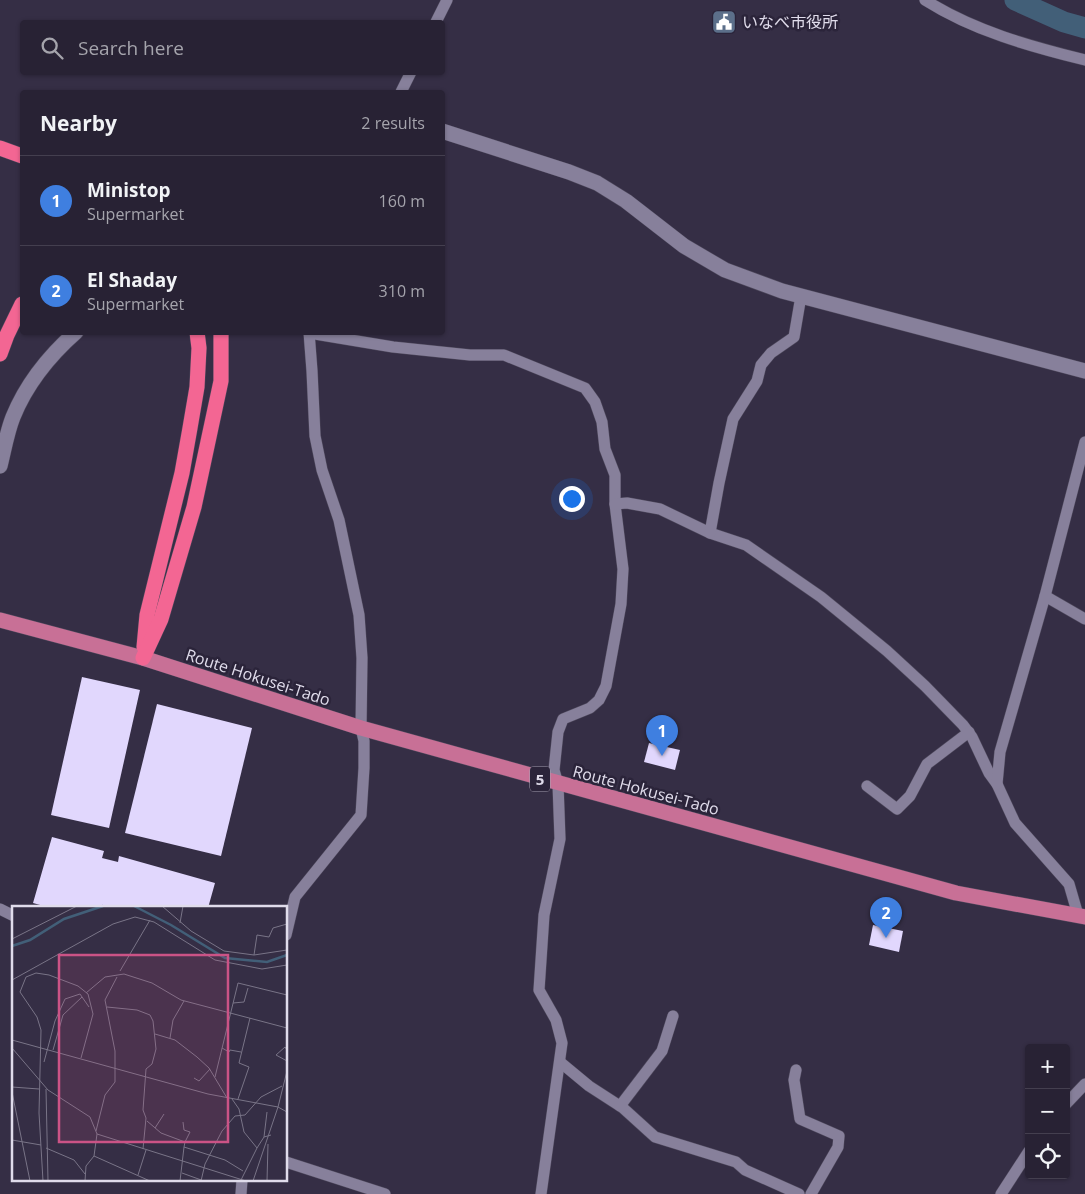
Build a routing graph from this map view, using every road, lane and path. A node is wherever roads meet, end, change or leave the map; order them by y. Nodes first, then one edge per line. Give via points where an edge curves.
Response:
1 (447, 0) edge
2 (925, 0) edge
3 (437, 20) edge
4 (1085, 60) edge
5 (410, 75) edge
6 (402, 90) edge
7 (445, 133) edge
8 (0, 148) edge
9 (20, 155) edge
10 (801, 296) junction
11 (20, 308) edge
12 (73, 335) edge
13 (197, 335) edge
14 (221, 335) edge
15 (309, 335) edge
16 (326, 335) edge
17 (0, 354) edge
18 (1085, 371) edge
19 (1085, 442) edge
20 (0, 466) edge
21 (614, 504) junction
22 (710, 533) junction
23 (1045, 596) junction
24 (1085, 619) edge
25 (0, 620) edge
26 (144, 658) junction
27 (361, 728) junction
28 (968, 732) junction
29 (558, 784) junction
30 (998, 784) junction
31 (867, 786) dead end
32 (0, 909) edge
33 (12, 915) edge
34 (1082, 916) edge
35 (288, 927) edge
36 (673, 1016) dead end
37 (560, 1062) junction
38 (796, 1070) dead end
39 (1085, 1084) edge
40 (1070, 1100) edge
41 (620, 1106) junction
42 (1025, 1157) edge
43 (288, 1163) edge
44 (385, 1194) edge
45 (541, 1194) edge
46 (799, 1194) edge
47 (811, 1194) edge
48 (1001, 1194) edge

1 - 3 street
2 - 4 street via 967,23 1001,36
5 - 6 street
7 - 10 street via 597,183 684,246 725,270
8 - 9 highway
10 - 18 street
10 - 22 street via 794,337 771,353 761,366 757,381 733,419
11 - 17 highway
12 - 20 street via 28,388 13,417
13 - 26 highway via 194,403 182,473 147,615
14 - 26 highway via 220,381 194,508 161,619
15 - 27 street via 315,436 322,470 339,520 359,615
16 - 21 street via 392,347 504,355 585,388 595,402 602,422 605,449 615,474
19 - 23 street
21 - 22 street via 660,509
21 - 29 street via 623,569 621,604 606,686 599,700 590,708 564,719 558,732 554,770
22 - 28 street via 746,545 821,597 919,680
23 - 24 street
23 - 30 street via 1000,752
25 - 26 main road, Route Hokusei-Tado / 5
26 - 27 main road, Route Hokusei-Tado / 5
27 - 29 main road, Route Hokusei-Tado / 5
27 - 35 street via 364,742 361,815 295,897
28 - 30 street via 988,773
28 - 31 street via 927,764 910,796 897,809
29 - 34 main road, Route Hokusei-Tado / 5 via 956,893
29 - 37 street via 560,839 544,916 539,990 556,1020 562,1043
30 - 34 street via 1015,823 1069,884
32 - 33 street
36 - 41 street via 662,1051
37 - 41 street
37 - 45 street
38 - 47 street via 794,1080 800,1119 839,1136 838,1147
39 - 40 street
41 - 46 street via 655,1137 736,1162 745,1170
42 - 48 street
43 - 44 street

